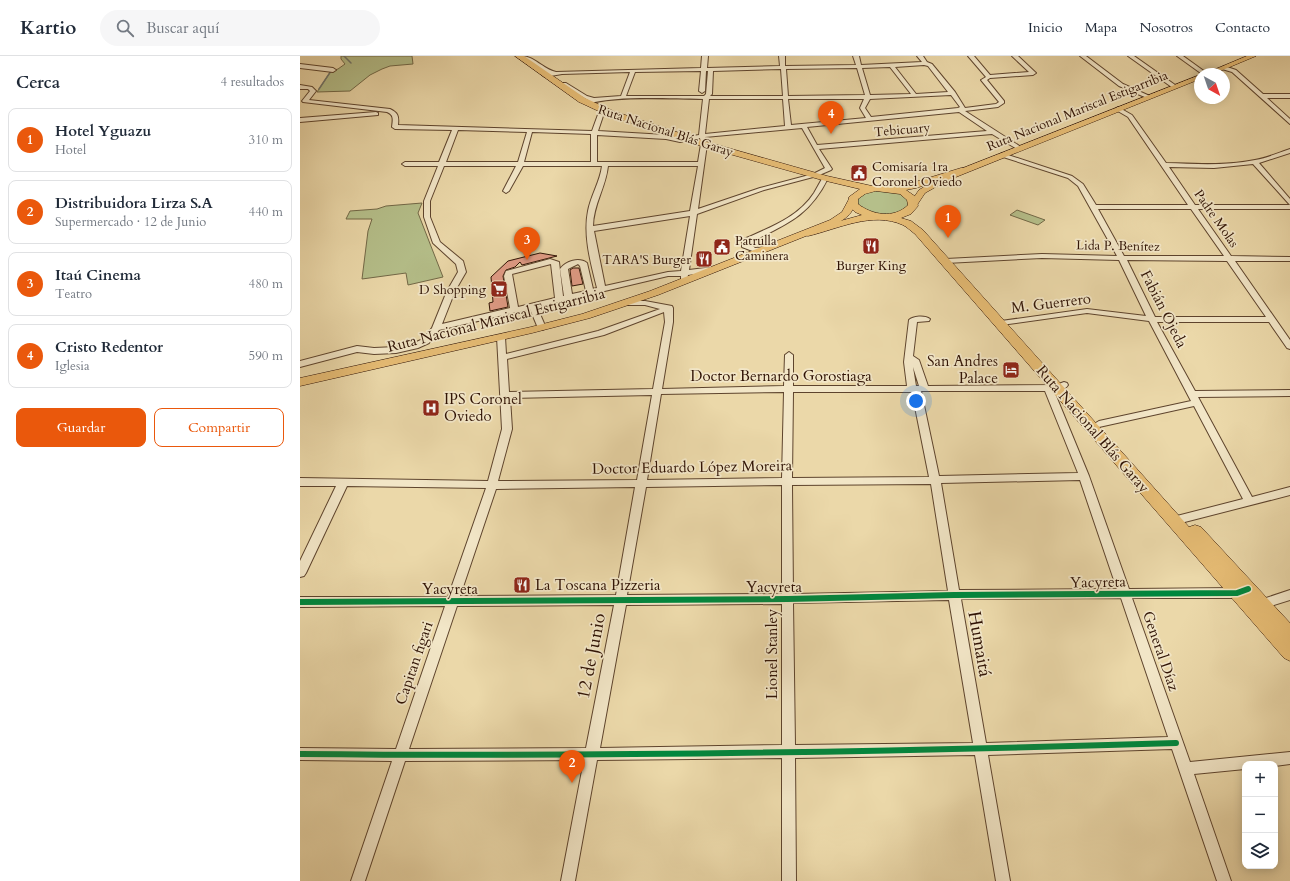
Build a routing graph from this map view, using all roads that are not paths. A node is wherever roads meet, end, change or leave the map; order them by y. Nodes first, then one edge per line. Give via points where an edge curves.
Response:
1 (519, 56) edge
2 (524, 56) edge
3 (705, 56) edge
4 (782, 56) edge
5 (856, 56) edge
6 (920, 56) edge
7 (926, 56) edge
8 (971, 56) edge
9 (1015, 56) edge
10 (1083, 56) edge
11 (1131, 56) edge
12 (1180, 56) edge
13 (1253, 56) edge
14 (928, 64) junction
15 (891, 65) junction
16 (859, 66) junction
17 (784, 68) junction
18 (1197, 68) edge
19 (1224, 68) edge
20 (323, 69) junction
21 (704, 69) junction
22 (711, 69) junction
23 (300, 70) edge
24 (333, 70) dead end
25 (632, 70) junction
26 (1230, 70) edge
27 (551, 74) junction
28 (989, 77) junction
29 (1194, 79) edge
30 (300, 87) edge
31 (1175, 87) junction
32 (953, 93) junction
33 (785, 96) junction
34 (915, 96) junction
35 (1261, 96) junction
36 (1290, 96) edge
37 (706, 97) junction
38 (868, 97) junction
39 (1149, 97) junction
40 (624, 98) junction
41 (590, 101) junction
42 (302, 102) edge
43 (1118, 109) junction
44 (602, 110) junction
45 (960, 110) junction
46 (394, 113) junction
47 (869, 118) junction
48 (300, 120) edge
49 (1290, 122) edge
50 (804, 125) junction
51 (788, 127) junction
52 (456, 128) junction
53 (530, 130) junction
54 (991, 132) junction
55 (593, 133) junction
56 (687, 138) junction
57 (703, 140) junction
58 (816, 147) junction
59 (1018, 148) junction
60 (1290, 151) edge
61 (1002, 155) junction
62 (1255, 162) junction
63 (405, 164) dead end
64 (441, 164) junction
65 (701, 164) junction
66 (520, 165) junction
67 (594, 165) junction
68 (605, 165) junction
69 (1165, 165) junction
70 (964, 170) junction
71 (815, 175) junction
72 (825, 178) junction
73 (872, 189) junction
74 (888, 189) junction
75 (506, 191) dead end
76 (852, 200) junction
77 (1290, 203) edge
78 (1094, 207) junction
79 (1194, 207) junction
80 (1290, 207) edge
81 (910, 208) junction
82 (694, 213) junction
83 (884, 217) junction
84 (590, 229) junction
85 (808, 233) junction
86 (763, 249) junction
87 (1122, 258) junction
88 (1231, 259) junction
89 (1290, 259) edge
90 (949, 260) junction
91 (684, 278) junction
92 (601, 288) junction
93 (590, 291) junction
94 (568, 296) junction
95 (559, 298) junction
96 (627, 303) junction
97 (532, 305) junction
98 (669, 308) junction
99 (514, 309) junction
100 (926, 319) dead end
101 (1152, 319) junction
102 (1272, 320) junction
103 (1004, 323) junction
104 (436, 328) junction
105 (542, 328) junction
106 (502, 337) junction
107 (1290, 346) edge
108 (789, 355) dead end
109 (503, 357) junction
110 (300, 364) edge
111 (300, 382) edge
112 (1057, 387) junction
113 (787, 389) junction
114 (917, 389) junction
115 (657, 391) junction
116 (1290, 393) edge
117 (1192, 394) junction
118 (505, 395) junction
119 (1196, 403) junction
120 (1099, 424) junction
121 (1084, 476) junction
122 (935, 480) junction
123 (787, 481) junction
124 (300, 482) edge
125 (343, 483) junction
126 (640, 483) junction
127 (492, 485) junction
128 (1290, 492) edge
129 (1249, 501) junction
130 (1178, 519) junction
131 (300, 573) edge
132 (1242, 591) junction
133 (1124, 593) junction
134 (954, 595) junction
135 (1290, 595) edge
136 (620, 599) junction
137 (788, 599) junction
138 (300, 602) edge
139 (452, 602) junction
140 (1256, 606) junction
141 (1290, 635) edge
142 (1290, 653) edge
143 (1176, 743) junction
144 (980, 749) junction
145 (788, 751) junction
146 (300, 754) edge
147 (592, 754) junction
148 (400, 755) junction
149 (1290, 758) edge
150 (1185, 769) junction
151 (358, 881) edge
152 (568, 881) edge
153 (789, 881) edge
154 (1003, 881) edge
155 (1224, 881) edge

1 - 27 highway, Ruta Nacional Blás Garay
2 - 27 street
3 - 21 street
4 - 17 street
5 - 16 street
6 - 14 street
7 - 14 street via 931,62
8 - 28 street
9 - 28 street via 1033,73
10 - 39 street via 1126,89
11 - 31 street
12 - 18 street
13 - 19 main road
14 - 15 street
14 - 32 street
15 - 16 street
15 - 34 street
16 - 17 street
16 - 38 street
17 - 22 street
17 - 33 street
20 - 23 street
20 - 23 street via 308,67
20 - 24 street
21 - 22 street
21 - 25 street
21 - 37 street via 702,95
22 - 37 street via 709,94
25 - 27 street
25 - 40 street
26 - 35 street
27 - 41 highway, Ruta Nacional Blás Garay via 565,89
28 - 45 street via 984,80 1002,102 998,105
29 - 31 main road, Ruta Nacional Mariscal Estigarribia
30 - 42 street via 313,91
31 - 39 main road, Ruta Nacional Mariscal Estigarribia
32 - 34 street
32 - 45 street via 963,107
33 - 37 street
33 - 38 street
33 - 51 street
34 - 38 street
35 - 36 street
35 - 49 street
37 - 40 street
37 - 57 street
38 - 47 street via 862,106
39 - 43 main road, Ruta Nacional Mariscal Estigarribia
40 - 41 street
41 - 44 highway, Ruta Nacional Blás Garay
42 - 46 street via 388,110
43 - 59 main road, Ruta Nacional Mariscal Estigarribia
43 - 69 street, Padre Molas via 1130,116
44 - 55 street
44 - 56 highway, Ruta Nacional Blás Garay
45 - 47 street
45 - 54 street
46 - 48 street
46 - 52 street via 395,127
47 - 50 street
50 - 51 street
50 - 58 street
51 - 57 street
52 - 53 street
52 - 64 street
53 - 55 street
53 - 66 street
54 - 58 street, Tebicuary
54 - 59 street
55 - 56 street via 680,140
55 - 67 street
56 - 57 highway, Ruta Nacional Blás Garay
57 - 65 street
57 - 71 highway, Ruta Nacional Blás Garay
58 - 71 street via 829,169
59 - 61 main road, Ruta Nacional Mariscal Estigarribia
60 - 62 street
61 - 70 main road, Ruta Nacional Mariscal Estigarribia
61 - 78 street, Fabián Ojeda via 1070,177 1078,182
62 - 69 street via 1225,166
62 - 77 street
63 - 64 street
64 - 66 street
64 - 104 street via 427,201 427,217 437,243 460,263 462,272
65 - 68 street
65 - 82 street
66 - 67 street
66 - 75 street
67 - 68 street
68 - 84 street via 604,177 591,212
69 - 79 street, Padre Molas
70 - 74 highway via 913,186
70 - 81 main road, Ruta Nacional Mariscal Estigarribia via 926,189 916,197
71 - 72 highway, Ruta Nacional Blás Garay
71 - 82 street via 762,189
72 - 73 highway, Ruta Nacional Blás Garay
72 - 76 highway, Ruta Nacional Blás Garay via 848,190
72 - 86 street via 817,194 793,218 745,242 748,248
73 - 74 highway
73 - 76 highway via 858,194
74 - 81 highway, Ruta Nacional Blás Garay via 903,192 912,199
76 - 83 highway, Ruta Nacional Blás Garay via 857,210
76 - 85 main road, Ruta Nacional Mariscal Estigarribia via 850,210 843,216
78 - 79 street
78 - 87 street, Fabián Ojeda
79 - 80 street
79 - 88 street, Padre Molas
81 - 83 highway
81 - 90 highway, Ruta Nacional Blás Garay
82 - 84 street
82 - 91 street
83 - 85 highway via 853,220
83 - 90 highway, Ruta Nacional Blás Garay via 902,220 916,228
84 - 92 street
85 - 86 main road, Ruta Nacional Mariscal Estigarribia
86 - 91 main road, Ruta Nacional Mariscal Estigarribia via 715,269
87 - 88 street, Lida P. Benítez
87 - 90 street, Lida P. Benítez via 1042,256
87 - 101 street, Fabián Ojeda
88 - 89 street, Lida P. Benítez
88 - 102 street, Padre Molas
90 - 103 highway, Ruta Nacional Blás Garay
91 - 92 street via 668,274
91 - 96 main road, Ruta Nacional Mariscal Estigarribia
92 - 93 street
93 - 94 street
93 - 94 street via 584,265 571,263 564,269
94 - 95 street
95 - 97 street
95 - 99 street via 555,262 550,261 509,273
96 - 98 street via 645,303
96 - 105 main road, Ruta Nacional Mariscal Estigarribia
97 - 99 street
97 - 105 street
98 - 109 street via 601,333
98 - 115 street, 12 de Junio via 669,322
99 - 104 street
100 - 114 street, Humaitá via 913,320 908,358 915,360 922,379
101 - 102 street, M. Guerrero
101 - 103 street, M. Guerrero via 1087,311
101 - 117 street, Fabián Ojeda
102 - 107 street, Padre Molas
103 - 112 highway, Ruta Nacional Blás Garay
104 - 110 street via 426,341 415,346 396,350 357,349
105 - 106 main road, Ruta Nacional Mariscal Estigarribia
106 - 109 street, Capitan figari
106 - 111 main road, Ruta Nacional Mariscal Estigarribia
108 - 113 street, Lionel Stanley
109 - 118 street, Capitan figari
112 - 114 street, Doctor Bernardo Gorostiaga
112 - 120 highway, Ruta Nacional Blás Garay
112 - 121 street, General Díaz
112 - 130 highway, Ruta Nacional Blás Garay
113 - 114 street, Doctor Bernardo Gorostiaga
113 - 115 street, Doctor Bernardo Gorostiaga
113 - 123 street, Lionel Stanley
114 - 122 street, Humaitá
115 - 118 street, Doctor Bernardo Gorostiaga
115 - 126 street, 12 de Junio
116 - 117 street
117 - 119 street, Fabián Ojeda
118 - 127 street, Capitan figari via 507,429
119 - 120 street
119 - 129 street, Fabián Ojeda
120 - 130 highway, Ruta Nacional Blás Garay
121 - 122 street, Doctor Eduardo López Moreira
121 - 133 street, General Díaz
122 - 123 street, Doctor Eduardo López Moreira
122 - 134 street, Humaitá
123 - 126 street, Doctor Eduardo López Moreira
123 - 137 street, Lionel Stanley
124 - 125 street, Doctor Eduardo López Moreira
125 - 127 street, Doctor Eduardo López Moreira
125 - 131 street
126 - 127 street, Doctor Eduardo López Moreira
126 - 136 street, 12 de Junio
127 - 139 street, Capitan figari
128 - 129 street
129 - 130 street
130 - 132 highway, Ruta Nacional Blás Garay
132 - 133 street, Yacyreta
132 - 140 highway, Ruta Nacional Blás Garay
133 - 134 street, Yacyreta
133 - 143 street, General Díaz
134 - 137 street, Yacyreta
134 - 144 street, Humaitá
135 - 140 street
136 - 137 street, Yacyreta
136 - 139 street, Yacyreta
136 - 147 street, 12 de Junio
137 - 145 street, Lionel Stanley
138 - 139 street, Yacyreta
139 - 148 street, Capitan figari
140 - 141 highway, Ruta Nacional Blás Garay
140 - 142 highway, Ruta Nacional Blás Garay
143 - 144 street
143 - 150 street, General Díaz
144 - 145 street
144 - 154 street, Humaitá
145 - 147 street
145 - 153 street, Lionel Stanley
146 - 148 street
147 - 148 street
147 - 152 street, 12 de Junio
148 - 151 street, Capitan figari
149 - 150 street
150 - 155 street, General Díaz

